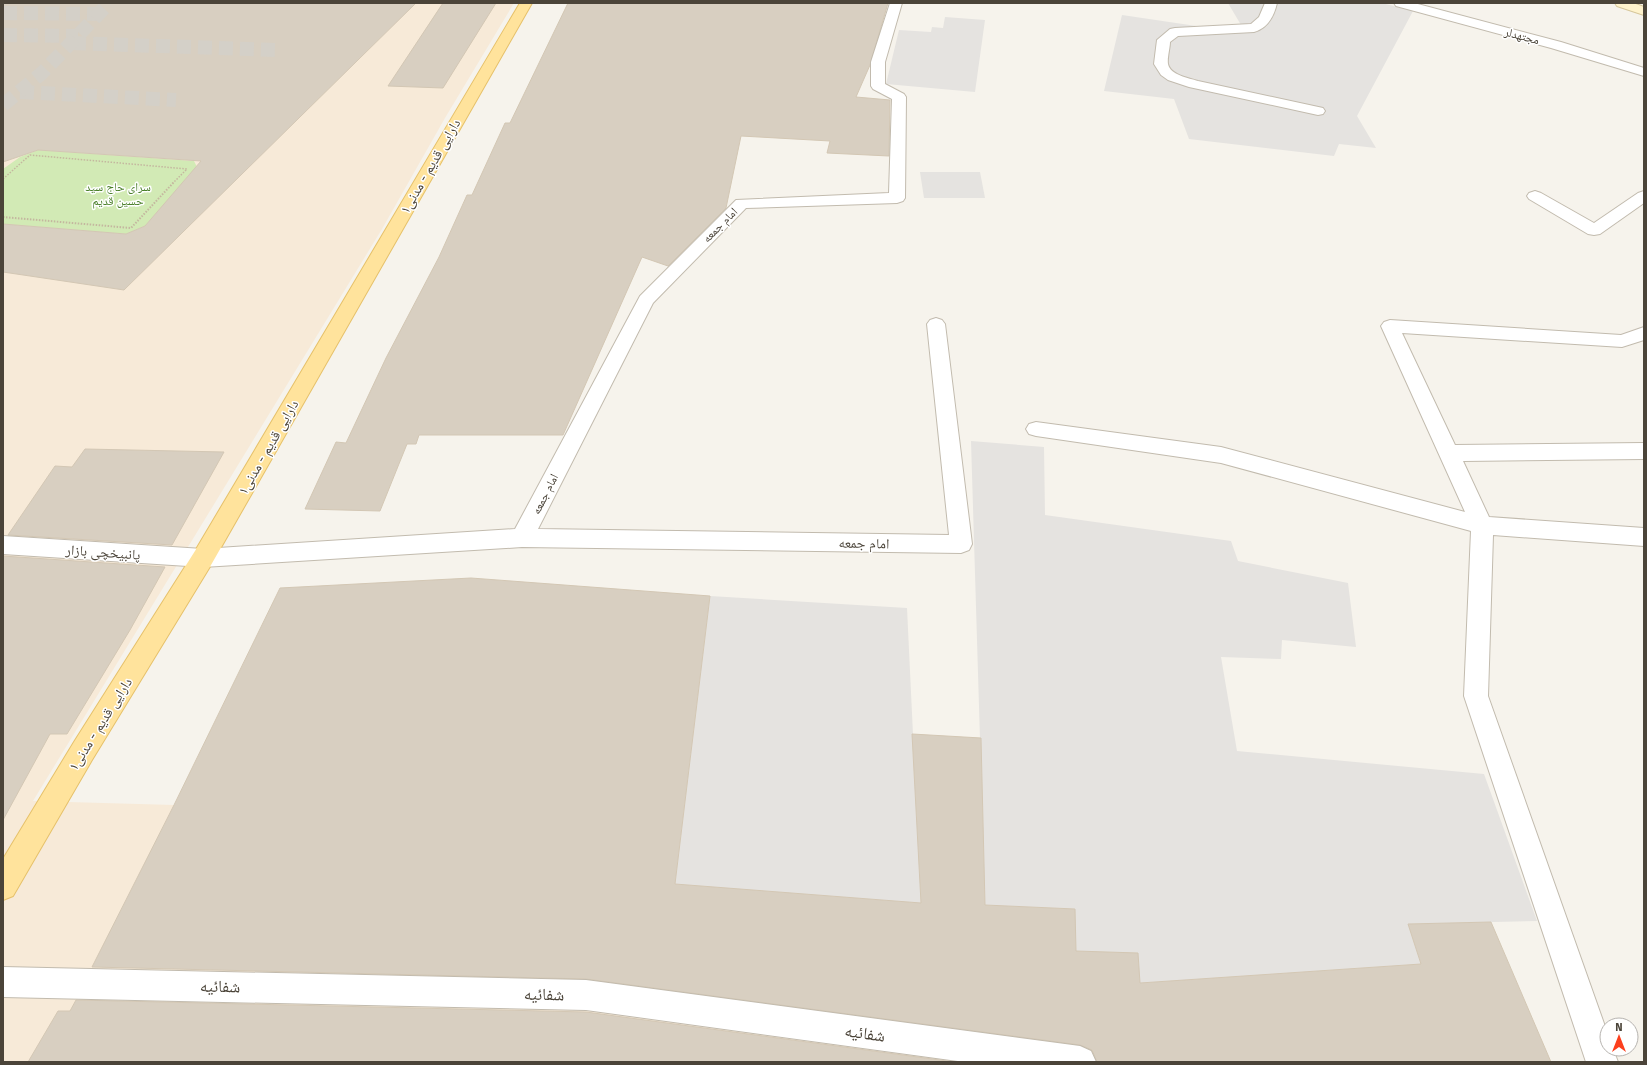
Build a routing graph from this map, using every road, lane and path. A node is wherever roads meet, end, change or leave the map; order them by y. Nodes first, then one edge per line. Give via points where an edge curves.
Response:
1 (526, 3) edge
2 (896, 3) edge
3 (1271, 3) edge
4 (1400, 3) edge
5 (1621, 3) edge
6 (1644, 11) edge
7 (1644, 72) edge
8 (1318, 111) dead end
9 (3, 179) edge
10 (1535, 196) dead end
11 (1644, 196) edge
12 (3, 217) edge
13 (936, 324) dead end
14 (1644, 333) edge
15 (1036, 429) dead end
16 (1644, 451) edge
17 (1448, 453) junction
18 (1482, 525) junction
19 (1644, 537) edge
20 (522, 538) junction
21 (3, 545) edge
22 (203, 558) junction
23 (3, 886) edge
24 (3, 982) edge
25 (1080, 1062) edge
26 (1602, 1062) edge

1 - 22 main road, دارایی قدیم - مدنی۱
2 - 20 street, امام جمعه via 878,62 878,86 900,97 897,198 742,203 646,300
3 - 8 street via 1265,20 1254,28 1175,32 1164,40 1160,64 1173,77 1194,84
4 - 7 street, مجتهدلر via 1556,45
5 - 6 main road
9 - 12 path via 30,155 187,168 130,228
10 - 11 street via 1594,230
13 - 20 street, امام جمعه via 961,544
14 - 17 street via 1622,341 1390,326
15 - 18 street via 1221,455
16 - 17 street
17 - 18 street
18 - 19 street
18 - 26 street via 1476,696
20 - 22 street, امام جمعه
21 - 22 street, پانبیخچی بازار
22 - 23 main road, دارایی قدیم - مدنی۱ via 83,750
24 - 25 street, شفائیه via 586,994

